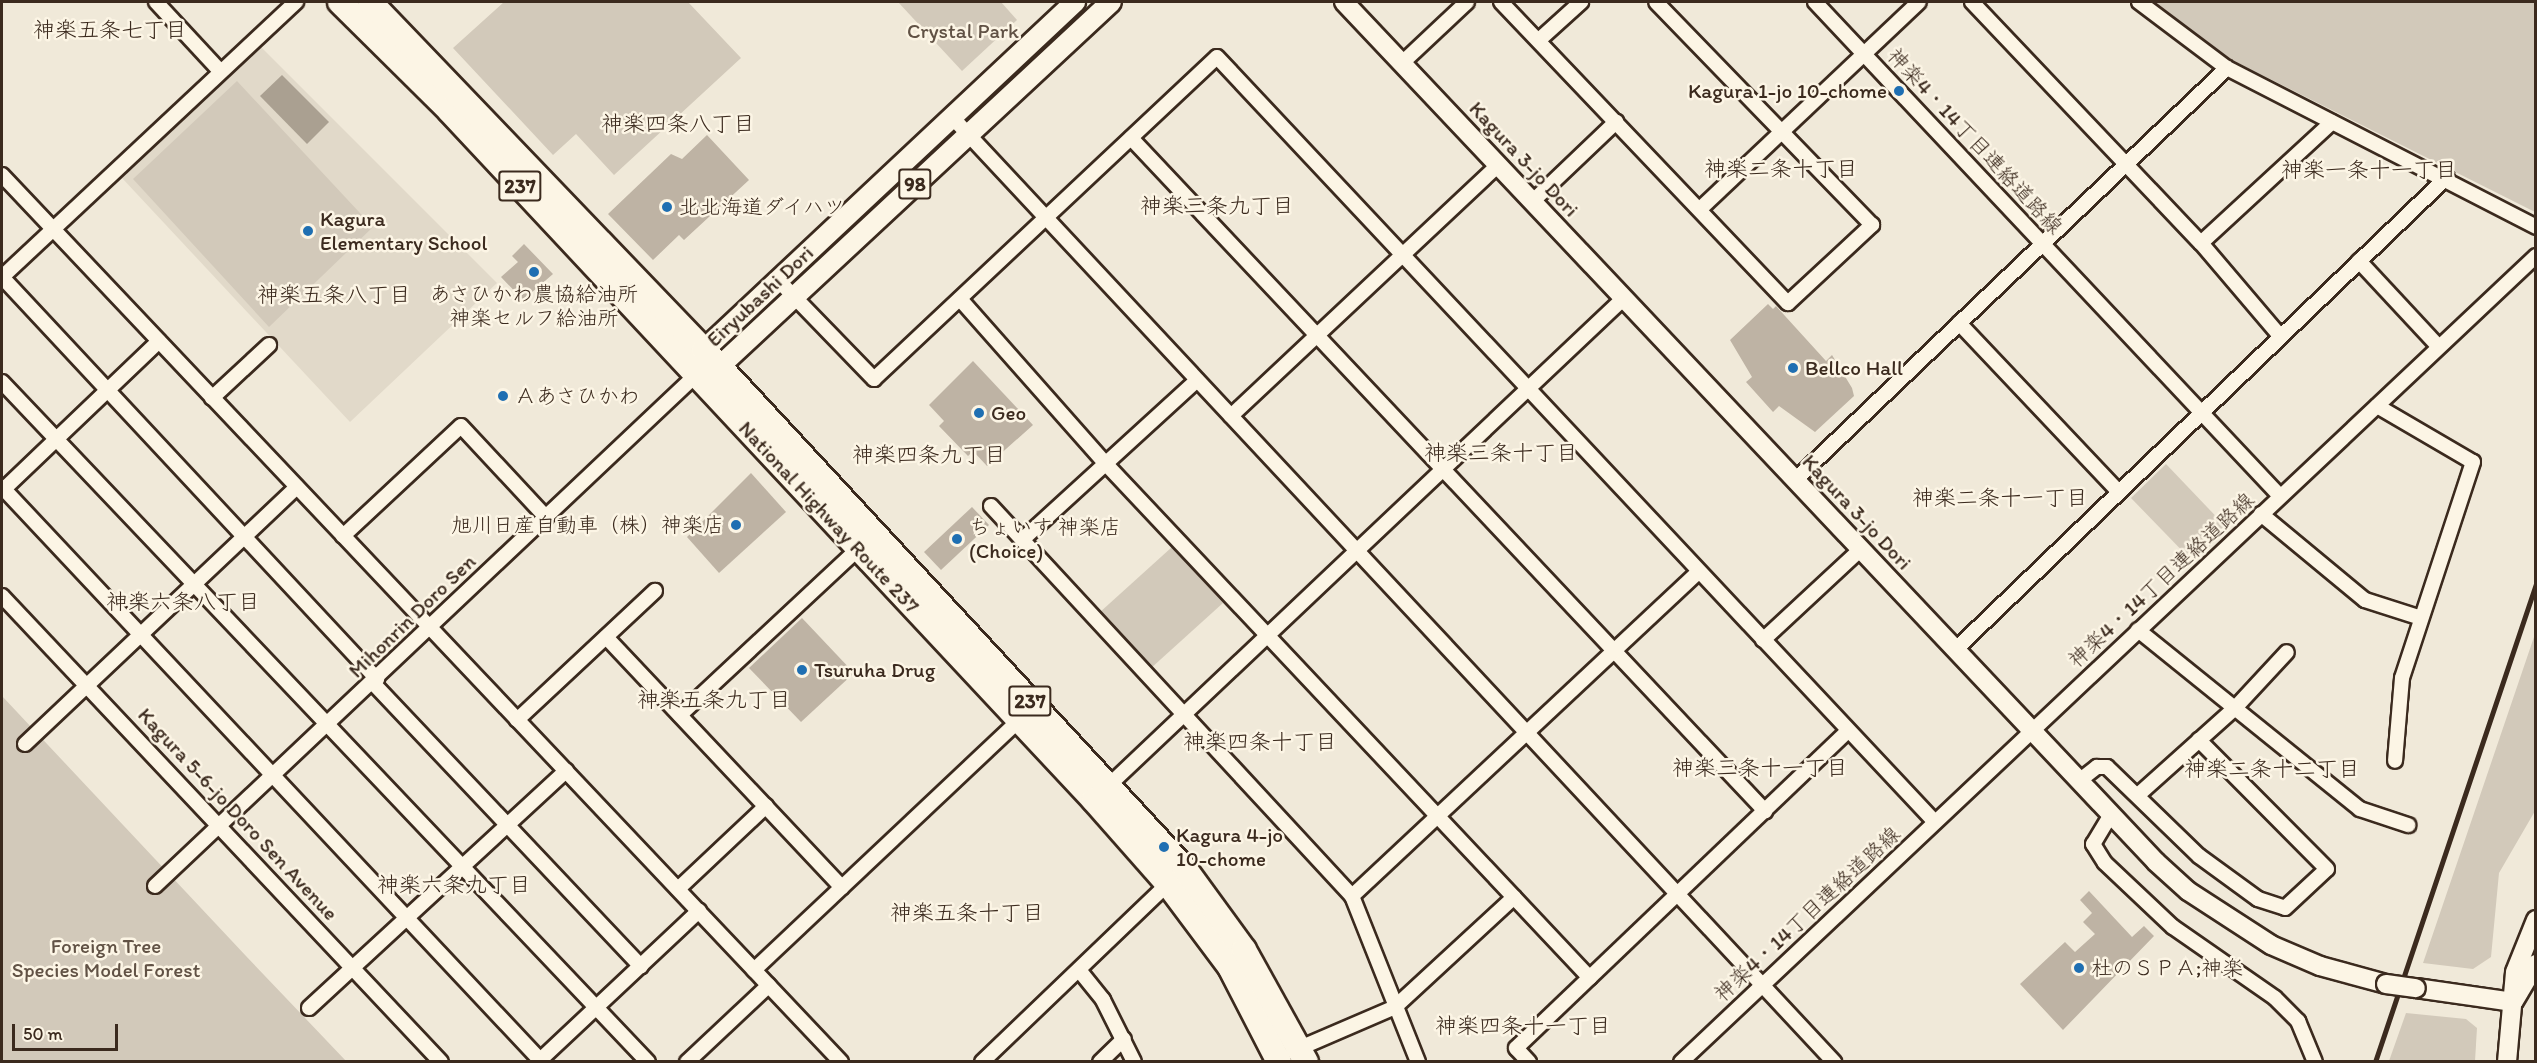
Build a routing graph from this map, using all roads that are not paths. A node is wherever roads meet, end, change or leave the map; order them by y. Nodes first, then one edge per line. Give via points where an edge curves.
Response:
1 (156, 2) edge
2 (296, 2) edge
3 (340, 2) edge
4 (370, 2) edge
5 (1075, 2) edge
6 (1111, 2) edge
7 (1344, 2) edge
8 (1467, 2) edge
9 (1501, 2) edge
10 (1581, 2) edge
11 (1656, 2) edge
12 (1815, 2) edge
13 (1919, 2) edge
14 (1972, 2) edge
15 (2139, 2) edge
16 (1539, 40) junction
17 (1864, 53) junction
18 (1402, 63) junction
19 (2227, 68) junction
20 (220, 71) junction
21 (952, 117) junction
22 (1616, 122) junction
23 (2332, 122) junction
24 (1781, 131) junction
25 (968, 135) junction
26 (1131, 138) junction
27 (2125, 164) junction
28 (1498, 165) junction
29 (2, 175) edge
30 (2447, 177) junction
31 (1533, 201) junction
32 (1700, 209) junction
33 (1046, 218) junction
34 (2535, 227) edge
35 (52, 229) junction
36 (2200, 243) junction
37 (2043, 244) junction
38 (1402, 255) junction
39 (2535, 256) edge
40 (2359, 261) junction
41 (2, 277) edge
42 (778, 280) junction
43 (794, 296) junction
44 (1624, 298) junction
45 (960, 299) junction
46 (1959, 323) junction
47 (1316, 336) junction
48 (2281, 337) junction
49 (159, 341) junction
50 (269, 345) dead end
51 (2439, 347) junction
52 (712, 358) junction
53 (696, 375) junction
54 (1197, 380) junction
55 (2, 382) edge
56 (106, 390) junction
57 (1527, 390) junction
58 (212, 398) junction
59 (2377, 406) junction
60 (2202, 412) junction
61 (1231, 416) junction
62 (56, 439) junction
63 (1105, 463) junction
64 (1442, 470) junction
65 (1795, 480) junction
66 (297, 487) junction
67 (2, 489) edge
68 (2119, 492) junction
69 (2280, 495) junction
70 (991, 506) dead end
71 (2261, 514) junction
72 (546, 517) junction
73 (343, 536) junction
74 (244, 537) junction
75 (1023, 540) junction
76 (866, 541) junction
77 (1355, 549) junction
78 (1861, 549) junction
79 (1698, 572) junction
80 (194, 585) junction
81 (655, 591) dead end
82 (2, 596) edge
83 (2421, 618) junction
84 (430, 627) junction
85 (2138, 630) junction
86 (1265, 634) junction
87 (141, 635) junction
88 (606, 637) junction
89 (1763, 640) junction
90 (1614, 650) junction
91 (1955, 650) junction
92 (2287, 652) dead end
93 (375, 681) junction
94 (88, 685) junction
95 (2235, 708) junction
96 (1027, 713) junction
97 (680, 715) junction
98 (1184, 715) junction
99 (517, 720) junction
100 (328, 725) junction
101 (2032, 731) junction
102 (1526, 732) junction
103 (1848, 732) junction
104 (2199, 740) junction
105 (25, 744) dead end
106 (2395, 761) dead end
107 (566, 771) junction
108 (274, 777) junction
109 (2079, 781) junction
110 (1101, 793) junction
111 (2138, 795) junction
112 (766, 806) junction
113 (1764, 811) junction
114 (2110, 816) junction
115 (1438, 818) junction
116 (1935, 822) junction
117 (221, 825) junction
118 (2408, 825) dead end
119 (507, 826) junction
120 (462, 867) junction
121 (1176, 877) junction
122 (155, 886) dead end
123 (842, 887) junction
124 (678, 889) junction
125 (1677, 894) junction
126 (1352, 896) junction
127 (1514, 897) junction
128 (699, 911) junction
129 (408, 919) junction
130 (2535, 920) edge
131 (2535, 964) edge
132 (641, 966) junction
133 (353, 967) junction
134 (754, 970) junction
135 (1079, 970) junction
136 (1590, 978) junction
137 (769, 985) junction
138 (1762, 985) junction
139 (2513, 1002) junction
140 (1395, 1007) junction
141 (309, 1008) dead end
142 (597, 1008) junction
143 (1124, 1039) junction
144 (1304, 1054) edge
145 (838, 1060) edge
146 (1278, 1060) edge
147 (540, 1061) edge
148 (441, 1062) edge
149 (648, 1062) edge
150 (687, 1062) edge
151 (982, 1062) edge
152 (1100, 1062) edge
153 (1134, 1062) edge
154 (1418, 1062) edge
155 (1529, 1062) edge
156 (1681, 1062) edge
157 (1834, 1062) edge
158 (2315, 1062) edge
159 (2507, 1062) edge

1 - 20 street
2 - 20 street
3 - 53 highway, National Highway Route 237 / 237 via 449,110
4 - 52 highway, National Highway Route 237 / 237
5 - 21 main road, Eiryubashi Dori / 98
6 - 25 main road, Eiryubashi Dori / 98
7 - 18 street, Kagura 3-jo Dori
8 - 18 street
9 - 16 street
10 - 16 street
11 - 24 street
12 - 17 street, 神楽4・14丁目連絡道路線
13 - 17 street
14 - 27 street
15 - 19 street
16 - 22 street
17 - 24 street
17 - 37 street, 神楽4・14丁目連絡道路線
18 - 28 street, Kagura 3-jo Dori
19 - 23 street
19 - 27 street
20 - 35 street
21 - 25 street
21 - 42 main road, Eiryubashi Dori / 98
22 - 31 street
22 - 32 street
23 - 30 street
23 - 36 street
24 - 32 street
24 - 32 street via 1872,225 1788,303
25 - 33 street
25 - 43 main road, Eiryubashi Dori / 98
26 - 33 street
26 - 38 street via 1217,57
26 - 47 street
27 - 36 street
27 - 37 street
28 - 31 street, Kagura 3-jo Dori
28 - 38 street
29 - 35 street
30 - 34 street
30 - 40 street
31 - 44 street, Kagura 3-jo Dori
33 - 45 street
33 - 54 street
35 - 41 street
35 - 49 street
36 - 48 street
37 - 46 street
37 - 60 street, 神楽4・14丁目連絡道路線
38 - 47 street
38 - 57 street
39 - 51 street
40 - 48 street
40 - 51 street
41 - 56 street
42 - 43 street
42 - 52 main road, Eiryubashi Dori / 98
43 - 45 street via 874,379
43 - 52 main road, Eiryubashi Dori / 98
44 - 57 street
44 - 65 street, Kagura 3-jo Dori
45 - 63 street
46 - 65 street
46 - 68 street
47 - 61 street
47 - 64 street
48 - 60 street
49 - 56 street
49 - 58 street
50 - 58 street
51 - 59 street
52 - 53 main road, Eiryubashi Dori / 98
52 - 76 highway, National Highway Route 237 / 237
53 - 72 street, Mihonrin Doro Sen
53 - 76 highway, National Highway Route 237 / 237
54 - 61 street
54 - 63 street
55 - 62 street
56 - 62 street
56 - 74 street
57 - 64 street
57 - 79 street
58 - 66 street
59 - 69 street
59 - 83 street via 2473,462
60 - 68 street
60 - 69 street, 神楽4・14丁目連絡道路線
61 - 77 street
62 - 67 street
62 - 80 street
63 - 75 street
63 - 86 street
64 - 77 street
64 - 90 street
65 - 78 street, Kagura 3-jo Dori
66 - 73 street
66 - 74 street
67 - 87 street
68 - 91 street
69 - 71 street, 神楽4・14丁目連絡道路線
70 - 75 street
71 - 83 street via 2365,600
71 - 85 street, 神楽4・14丁目連絡道路線
72 - 73 street via 461,426
72 - 84 street, Mihonrin Doro Sen
73 - 84 street
74 - 80 street
74 - 93 street
75 - 98 street
76 - 96 highway, National Highway Route 237 / 237
76 - 97 street
77 - 86 street
77 - 102 street
78 - 89 street
78 - 91 street, Kagura 3-jo Dori
79 - 89 street
79 - 90 street
80 - 87 street
80 - 100 street
81 - 88 street
82 - 94 street, Kagura 5-6-jo Doro Sen Avenue
83 - 106 street via 2402,678
84 - 93 street, Mihonrin Doro Sen
84 - 99 street
85 - 95 street
85 - 101 street, 神楽4・14丁目連絡道路線
86 - 98 street
86 - 115 street
87 - 94 street
87 - 108 street
88 - 97 street
88 - 99 street
89 - 103 street
90 - 102 street
90 - 113 street
91 - 101 street, Kagura 3-jo Dori
92 - 95 street
93 - 100 street, Mihonrin Doro Sen
93 - 119 street
94 - 105 street
94 - 117 street, Kagura 5-6-jo Doro Sen Avenue
95 - 104 street
95 - 118 street via 2360,809
96 - 110 highway, National Highway Route 237 / 237
96 - 123 street
97 - 112 street
98 - 110 street
98 - 126 street
99 - 107 street
100 - 108 street, Mihonrin Doro Sen
100 - 120 street
101 - 109 street, Kagura 3-jo Dori
101 - 116 street, 神楽4・14丁目連絡道路線
102 - 115 street
102 - 125 street
103 - 113 street
103 - 116 street
104 - 111 street
104 - 111 street via 2326,869 2285,908 2258,899 2199,856
107 - 119 street
107 - 124 street
108 - 117 street, Mihonrin Doro Sen
108 - 129 street
109 - 111 street via 2097,767 2107,767
109 - 114 street, Kagura 3-jo Dori
110 - 121 highway, National Highway Route 237 / 237
112 - 123 street
112 - 124 street
113 - 125 street
114 - 139 street, Kagura 3-jo Dori, bridge via 2188,891 2228,920 2320,966 2386,984
114 - 158 street via 2093,844 2105,863 2173,927 2275,998 2298,1022
115 - 126 street
115 - 127 street
116 - 138 street, 神楽4・14丁目連絡道路線
117 - 122 street, Mihonrin Doro Sen
117 - 133 street, Kagura 5-6-jo Doro Sen Avenue
119 - 120 street
119 - 132 street
120 - 129 street
120 - 142 street
121 - 135 street
121 - 144 highway, National Highway Route 237 / 237 via 1244,950
121 - 146 highway, National Highway Route 237 / 237 via 1230,967
123 - 134 street
124 - 128 street
125 - 136 street
125 - 138 street
126 - 140 street
127 - 136 street
127 - 140 street
128 - 132 street
128 - 134 street
129 - 133 street
129 - 147 street
130 - 139 street via 2515,972
131 - 139 street
132 - 142 street
133 - 141 street
133 - 148 street, Kagura 5-6-jo Doro Sen Avenue
134 - 137 street
135 - 143 street
135 - 151 street
136 - 155 street via 1516,1048
137 - 145 street
137 - 150 street
138 - 156 street, 神楽4・14丁目連絡道路線
138 - 157 street
139 - 159 street
140 - 144 street
140 - 154 street
142 - 147 street
142 - 149 street
143 - 152 street
143 - 153 street
144 - 146 street

